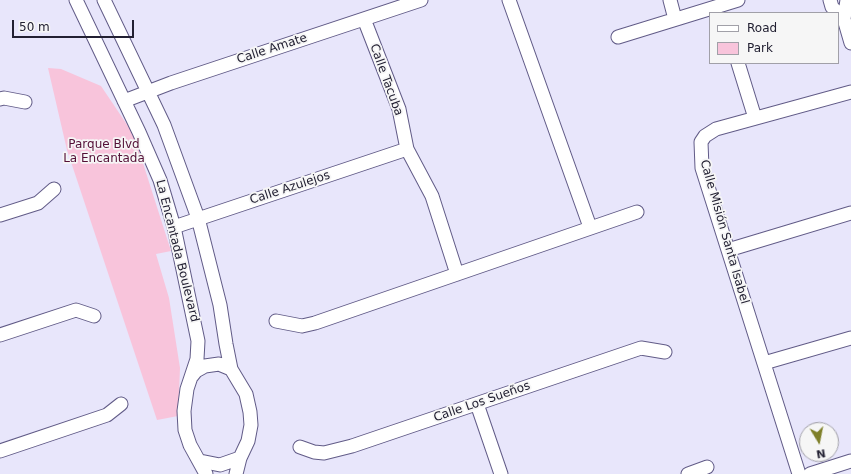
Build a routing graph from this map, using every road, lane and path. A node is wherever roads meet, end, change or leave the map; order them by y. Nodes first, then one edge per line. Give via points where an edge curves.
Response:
1 (76, 0) edge
2 (104, 0) edge
3 (421, 0) edge
4 (509, 0) edge
5 (670, 0) edge
6 (738, 0) edge
7 (830, 0) edge
8 (847, 0) edge
9 (720, 10) edge
10 (709, 12) edge
11 (710, 12) edge
12 (837, 12) edge
13 (840, 15) edge
14 (364, 19) junction
15 (674, 19) junction
16 (618, 37) dead end
17 (851, 43) edge
18 (738, 64) edge
19 (148, 91) junction
20 (851, 92) edge
21 (0, 99) edge
22 (124, 101) junction
23 (25, 102) dead end
24 (755, 118) junction
25 (407, 149) junction
26 (54, 189) dead end
27 (637, 212) dead end
28 (851, 213) edge
29 (0, 215) edge
30 (198, 218) junction
31 (174, 227) junction
32 (590, 227) junction
33 (728, 250) junction
34 (457, 274) junction
35 (94, 316) dead end
36 (276, 321) dead end
37 (0, 335) edge
38 (851, 338) edge
39 (665, 352) dead end
40 (764, 363) junction
41 (231, 368) junction
42 (192, 376) junction
43 (121, 404) dead end
44 (477, 404) junction
45 (300, 447) dead end
46 (0, 451) edge
47 (240, 458) junction
48 (200, 461) junction
49 (851, 461) edge
50 (707, 467) dead end
51 (206, 474) edge
52 (236, 474) edge
53 (501, 474) edge
54 (688, 474) edge
55 (799, 474) edge
56 (810, 474) edge

1 - 22 street, La Encantada Boulevard
2 - 19 street, La Encantada Boulevard
3 - 14 street, Calle Amate
4 - 32 street
5 - 15 street
6 - 9 street
7 - 12 street
8 - 13 street
9 - 11 street
10 - 15 street
13 - 17 street
14 - 19 street, Calle Amate
14 - 25 street, Calle Tacuba via 399,109
15 - 16 street
18 - 24 street
19 - 22 street, Calle Amate
19 - 30 street, La Encantada Boulevard via 178,161
20 - 24 street, Calle Misión Santa Isabel
21 - 23 street
22 - 31 street, La Encantada Boulevard via 160,180
24 - 33 street, Calle Misión Santa Isabel via 716,130 704,136 701,142 702,168
25 - 30 street, Calle Azulejos
25 - 34 street, Calle Tacuba via 432,196
26 - 29 street via 38,203
27 - 32 street
28 - 33 street
30 - 31 street, Calle Azulejos
30 - 41 street, La Encantada Boulevard via 220,305
31 - 42 street, La Encantada Boulevard via 198,340 197,359
32 - 34 street
33 - 40 street, Calle Misión Santa Isabel
34 - 36 street via 315,323 302,326
35 - 37 street via 76,310
38 - 40 street
39 - 44 street, Calle Los Sueños via 641,348
40 - 55 street, Calle Misión Santa Isabel
41 - 42 street via 226,365 211,365 200,368
41 - 47 street, La Encantada Boulevard via 246,394 250,412 248,441
42 - 48 street, La Encantada Boulevard via 184,411 185,430 190,445
43 - 46 street via 108,415
44 - 45 street, Calle Los Sueños via 337,450 324,453
44 - 53 street
47 - 48 street via 220,465
47 - 52 street, La Encantada Boulevard
48 - 51 street, La Encantada Boulevard
49 - 56 street
50 - 54 street

